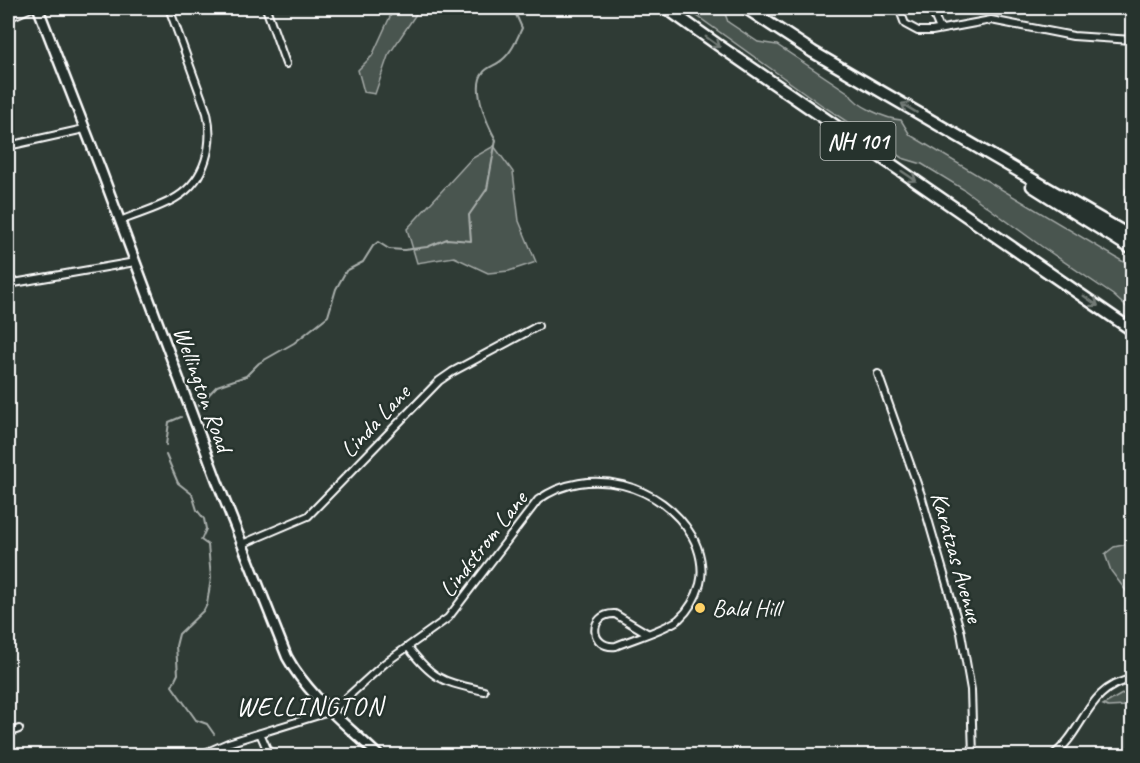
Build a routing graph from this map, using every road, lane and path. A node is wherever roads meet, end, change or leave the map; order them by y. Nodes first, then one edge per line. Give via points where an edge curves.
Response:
1 (31, 8) edge
2 (38, 8) edge
3 (170, 8) edge
4 (266, 8) edge
5 (666, 8) edge
6 (746, 8) edge
7 (898, 8) edge
8 (931, 8) edge
9 (8, 18) edge
10 (940, 29) junction
11 (1132, 40) edge
12 (286, 64) dead end
13 (84, 129) junction
14 (959, 138) junction
15 (8, 146) edge
16 (120, 221) junction
17 (1132, 237) edge
18 (1132, 249) edge
19 (135, 262) junction
20 (8, 284) edge
21 (538, 326) dead end
22 (1132, 330) edge
23 (878, 374) dead end
24 (242, 544) junction
25 (647, 633) junction
26 (408, 647) junction
27 (1132, 679) edge
28 (484, 691) dead end
29 (332, 711) junction
30 (19, 729) dead end
31 (8, 733) edge
32 (260, 733) junction
33 (198, 756) edge
34 (270, 756) edge
35 (380, 756) edge
36 (973, 756) edge
37 (1052, 756) edge

1 - 9 street
2 - 13 main road, Wellington Road
3 - 16 street via 207,113 210,144 200,172 180,195
4 - 12 street
5 -> 22 highway, NH 101
14 -> 6 highway, NH 101
7 - 10 street via 911,29
8 - 10 street
10 - 11 street via 991,20 1072,36
13 - 15 street
13 - 16 main road, Wellington Road
14 - 17 highway, NH 101
14 - 18 highway
16 - 19 main road, Wellington Road
19 - 20 street
19 - 24 main road, Wellington Road
21 - 24 street, Linda Lane via 439,381 308,516
23 - 36 street, Karatzas Avenue via 921,495 963,641 971,690
24 - 29 main road, Wellington Road via 287,657 303,681
25 - 25 street, Lindstrom Lane via 615,614 599,619 595,630 598,639 611,647
25 - 26 street, Lindstrom Lane via 676,621 694,599 702,569 695,540 677,514 653,496 614,483 587,481 538,500 458,607
26 - 28 street via 422,666 440,679
26 - 29 street, Lindstrom Lane
27 - 37 street via 1098,696 1069,740
29 - 32 street
29 - 35 main road, Wellington Road
30 - 31 street
32 - 33 street
32 - 34 street

